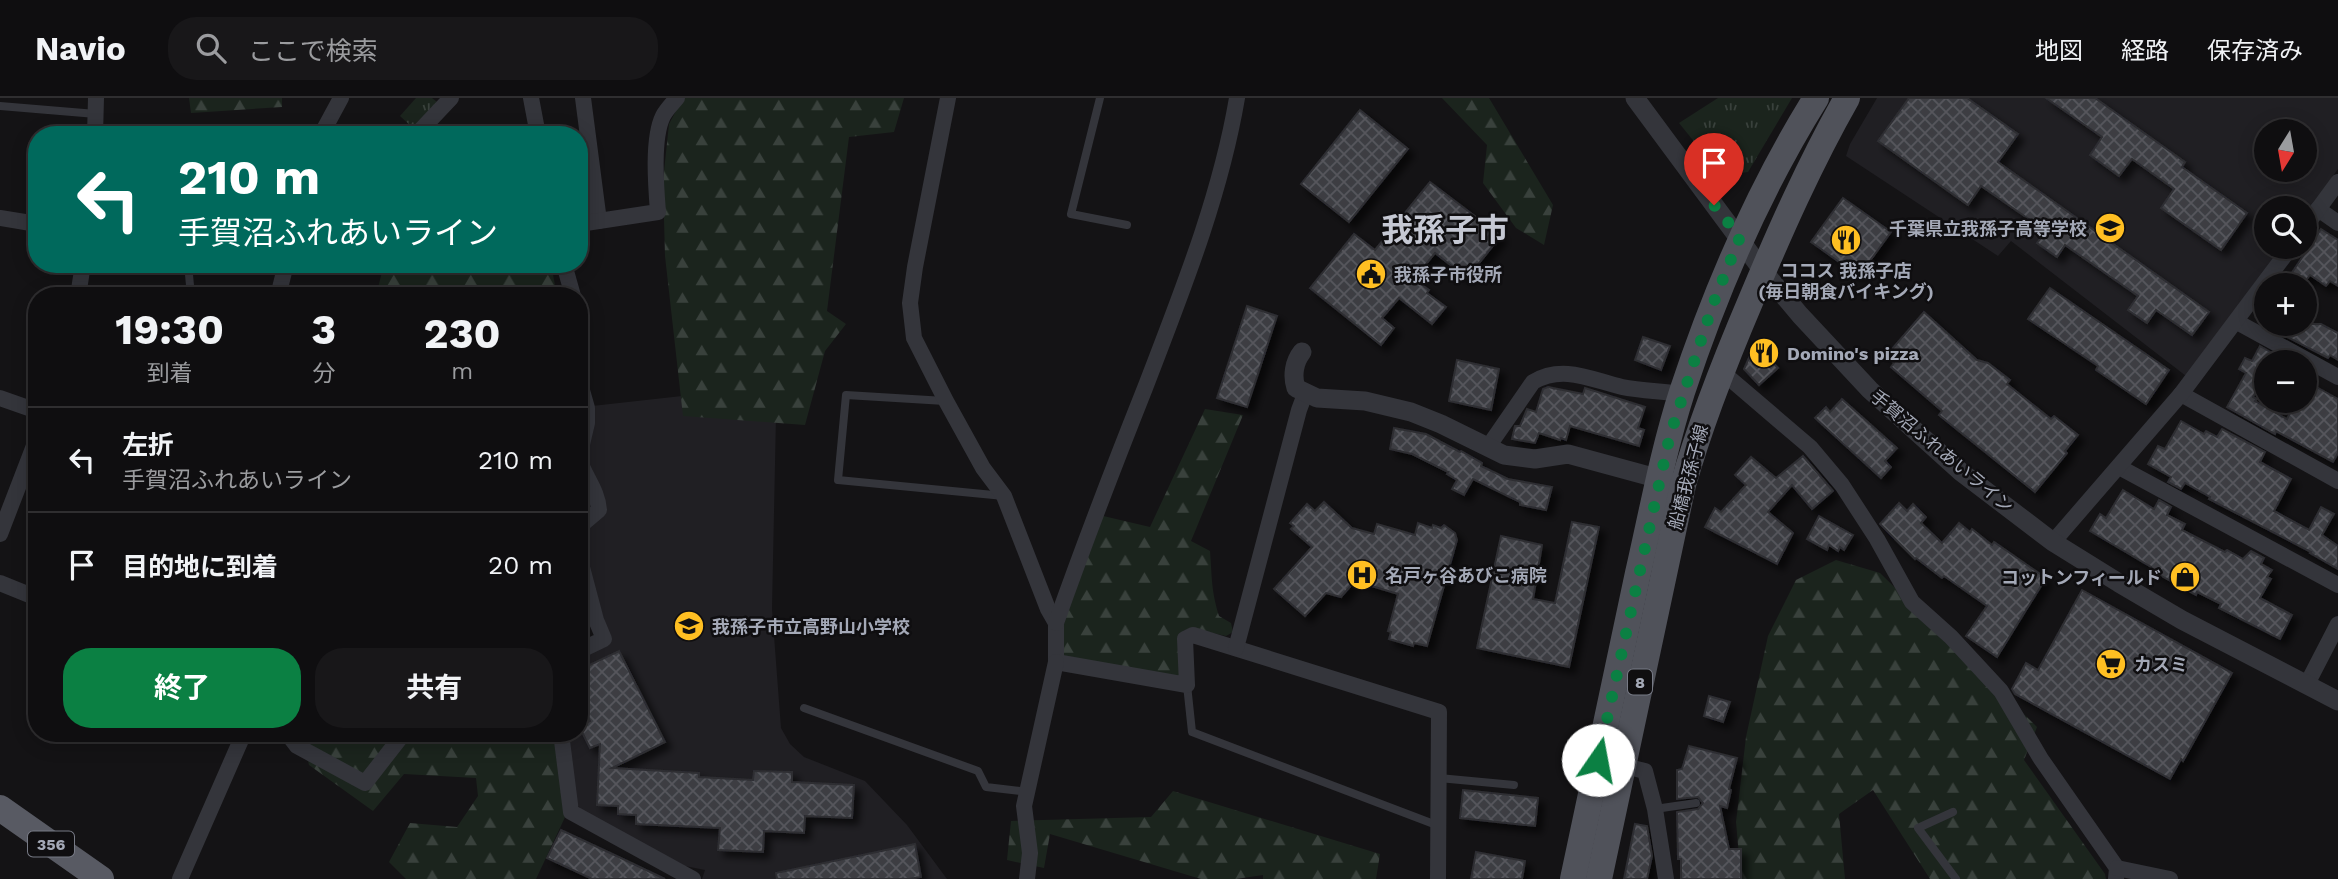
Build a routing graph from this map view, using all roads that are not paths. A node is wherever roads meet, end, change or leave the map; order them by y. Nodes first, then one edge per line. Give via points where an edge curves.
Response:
1 (341, 98) edge
2 (451, 98) edge
3 (531, 98) edge
4 (583, 98) edge
5 (677, 98) edge
6 (948, 98) edge
7 (1100, 98) edge
8 (1237, 98) edge
9 (1635, 98) edge
10 (1816, 98) edge
11 (1847, 98) edge
12 (0, 106) edge
13 (96, 106) edge
14 (95, 126) edge
15 (326, 126) edge
16 (425, 126) edge
17 (536, 126) edge
18 (587, 126) edge
19 (588, 136) edge
20 (2338, 182) edge
21 (2318, 209) joint
22 (0, 218) edge
23 (599, 220) junction
24 (588, 222) edge
25 (28, 223) edge
26 (2338, 223) edge
27 (1127, 225) dead end
28 (1740, 237) junction
29 (2282, 259) edge
30 (1763, 271) junction
31 (2236, 322) junction
32 (1301, 352) dead end
33 (1721, 371) junction
34 (2338, 377) edge
35 (1306, 394) junction
36 (1682, 394) junction
37 (2181, 394) junction
38 (0, 398) edge
39 (946, 401) junction
40 (28, 408) edge
41 (1488, 447) junction
42 (28, 461) edge
43 (2119, 467) junction
44 (588, 481) edge
45 (2338, 481) edge
46 (1671, 482) junction
47 (1004, 496) junction
48 (588, 519) edge
49 (0, 534) edge
50 (2053, 542) junction
51 (0, 583) edge
52 (2338, 585) edge
53 (28, 594) edge
54 (588, 599) edge
55 (1056, 623) junction
56 (2338, 624) edge
57 (588, 647) edge
58 (1236, 648) junction
59 (1056, 662) junction
60 (2307, 684) junction
61 (1187, 685) junction
62 (2338, 701) edge
63 (804, 708) dead end
64 (240, 742) edge
65 (294, 742) edge
66 (397, 742) edge
67 (562, 742) edge
68 (1610, 763) junction
69 (1439, 778) junction
70 (1514, 785) dead end
71 (1028, 792) junction
72 (1696, 803) dead end
73 (0, 808) edge
74 (1655, 809) junction
75 (1953, 813) dead end
76 (1439, 826) junction
77 (2117, 874) edge
78 (101, 879) edge
79 (180, 879) edge
80 (693, 879) edge
81 (1027, 879) edge
82 (1438, 879) edge
83 (1573, 879) edge
84 (1599, 879) edge
85 (1665, 879) edge
86 (1956, 879) edge
87 (2170, 879) edge

1 - 15 street
2 - 16 street
3 - 17 street
4 - 18 street
5 - 23 street via 662,117 660,129 655,167 658,212
6 - 39 street via 910,303 914,338
7 - 27 lane via 1071,214
8 - 55 street via 1215,191 1186,281
9 - 28 street, 手賀沼ふれあいライン
10 - 28 main road, 船橋我孫子線 / 8
11 - 30 main road, 船橋我孫子線 / 8
12 - 13 lane
13 - 14 street
19 - 23 street
20 - 21 street
21 - 26 street
22 - 25 street
23 - 24 street
28 - 30 street, 手賀沼ふれあいライン
28 - 36 main road, 船橋我孫子線 / 8
29 - 31 street
30 - 33 main road, 船橋我孫子線 / 8
30 - 50 street, 手賀沼ふれあいライン via 1870,390 1961,472
31 - 34 street
31 - 37 street
32 - 35 street via 1293,380
33 - 46 main road, 船橋我孫子線 / 8 via 1695,442
33 - 77 street via 1801,439 1842,485 1912,602 2001,691
35 - 41 street via 1411,412
35 - 58 street
36 - 41 street via 1622,387 1566,373 1539,378
36 - 46 main road, 船橋我孫子線 / 8
37 - 43 street
37 - 45 street
38 - 40 street
39 - 47 street
39 - 47 lane via 846,395 838,480
41 - 46 street via 1521,458 1568,454
42 - 49 street
43 - 50 street
43 - 52 street
44 - 48 street via 597,494 599,510
46 - 68 main road, 船橋我孫子線 / 8
47 - 55 street
50 - 60 street, 手賀沼ふれあいライン via 2182,620
51 - 53 street
54 - 57 street via 604,639
55 - 59 street
56 - 60 street
58 - 61 street via 1193,635 1185,639
58 - 69 street via 1439,712
59 - 61 street
59 - 71 street
60 - 62 street, 手賀沼ふれあいライン
61 - 76 lane via 1192,732
63 - 71 lane via 978,771 986,787
64 - 79 street
65 - 66 street via 365,783
67 - 80 street via 572,812
68 - 74 street via 1645,771
68 - 83 main road, 船橋我孫子線 / 8
68 - 84 main road, 船橋我孫子線 / 8
69 - 70 lane
69 - 76 street
71 - 81 street via 1024,806 1030,853
72 - 74 lane
73 - 78 highway, 356
74 - 85 street
75 - 86 lane via 1918,828
76 - 82 street
77 - 87 street

